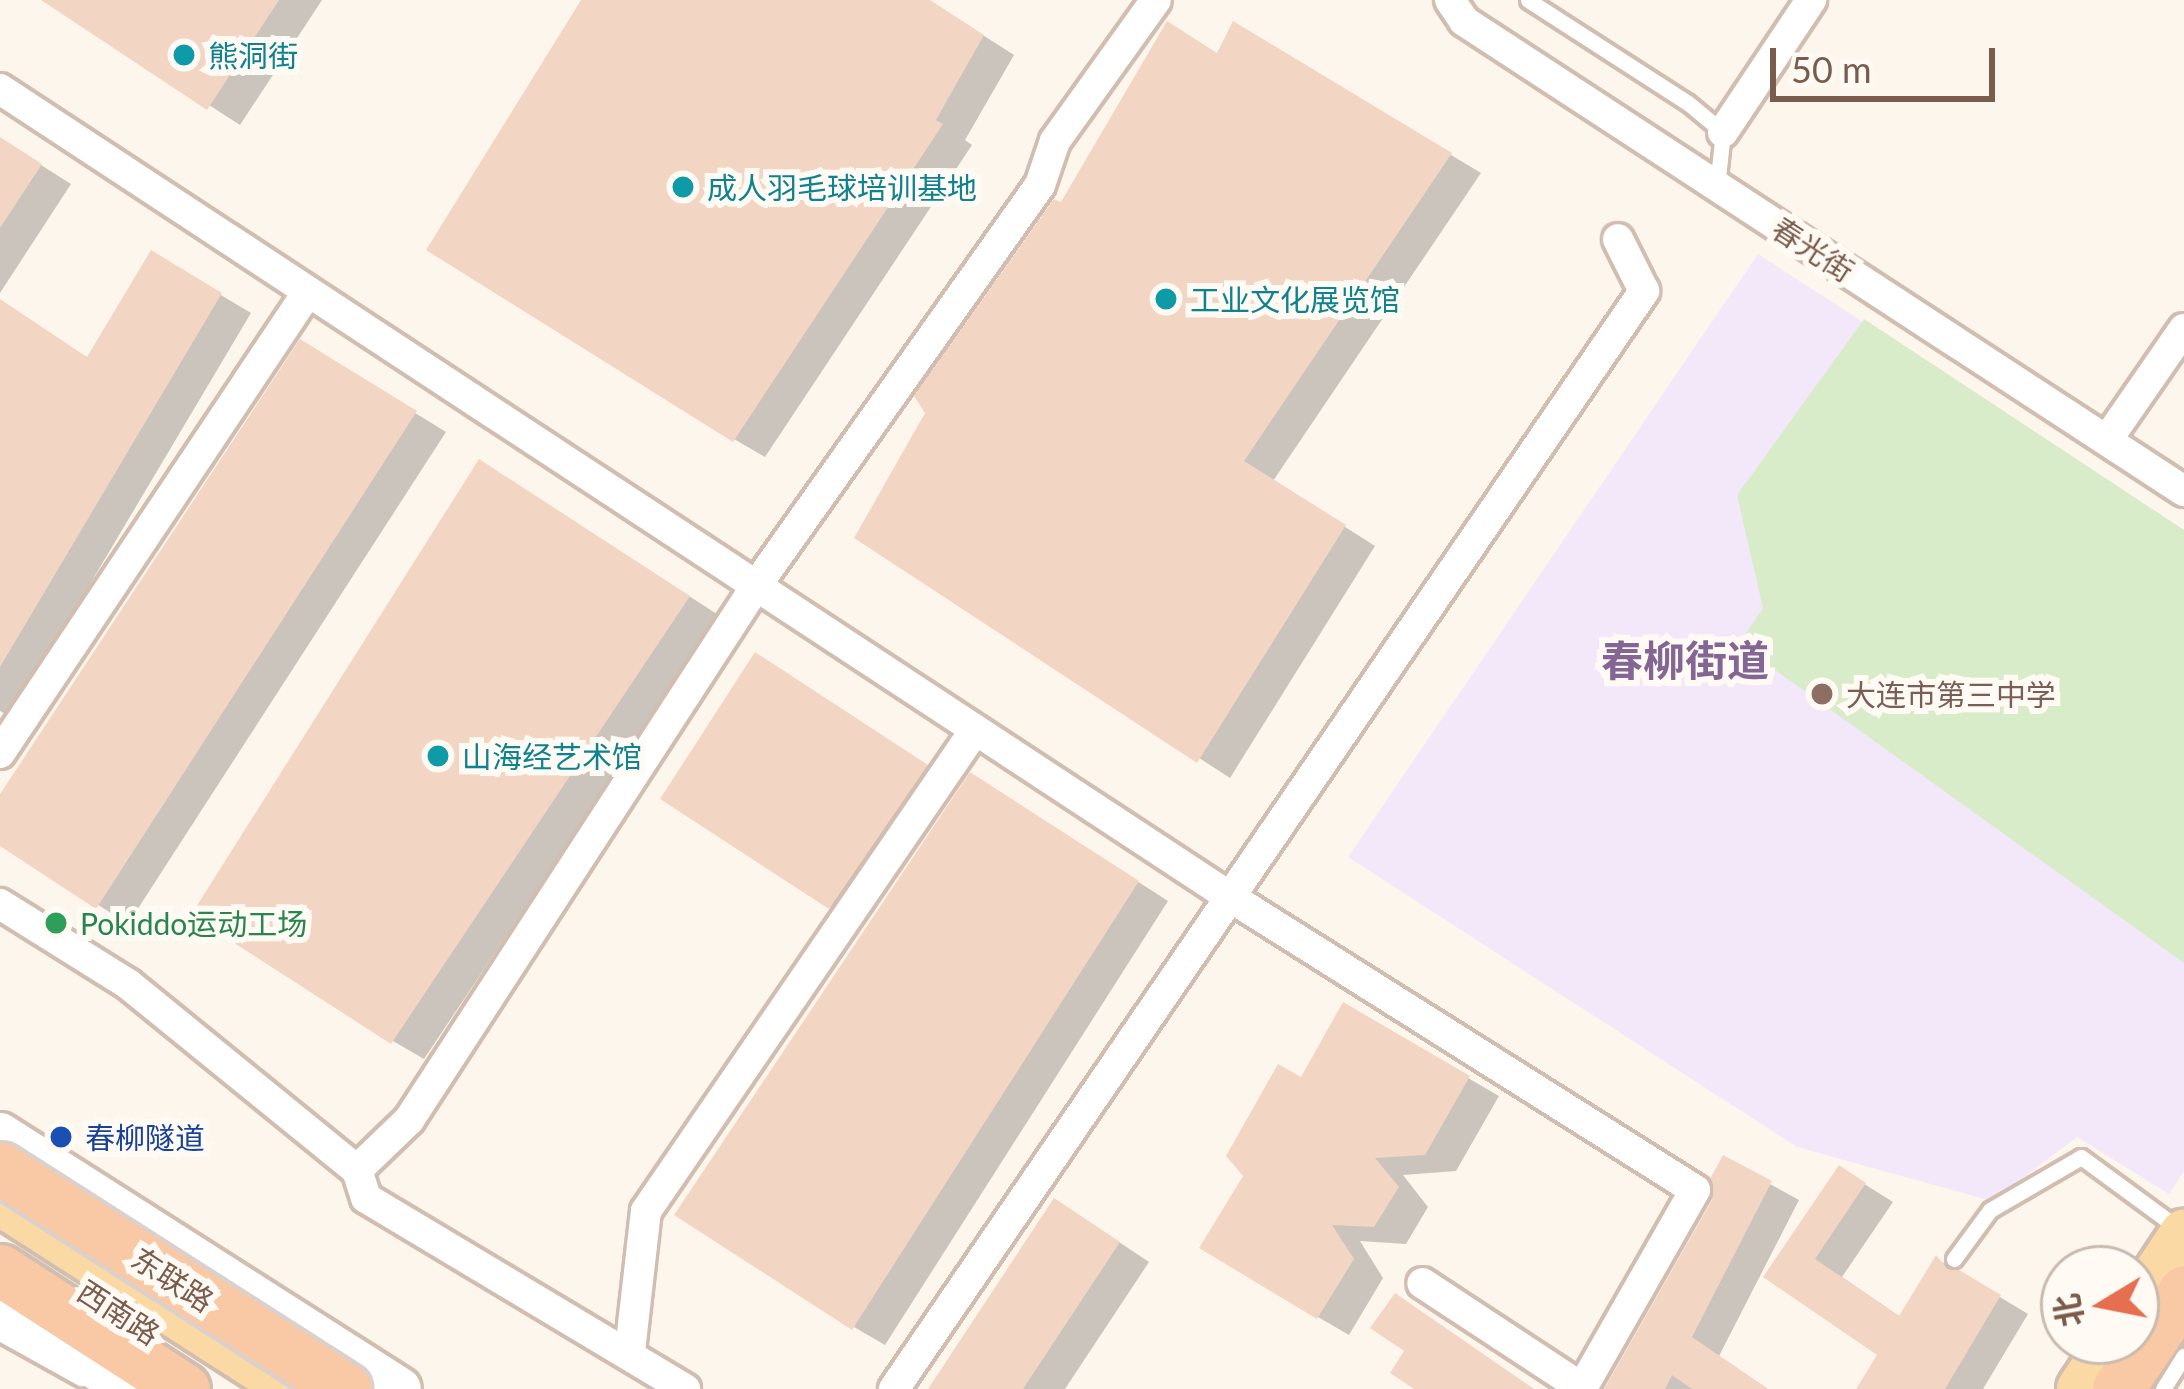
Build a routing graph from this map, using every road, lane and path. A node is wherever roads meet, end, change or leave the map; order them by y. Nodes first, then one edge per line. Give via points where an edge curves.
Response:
1 (1156, 0) edge
2 (1450, 0) edge
3 (1528, 0) edge
4 (1811, 0) edge
5 (0, 89) edge
6 (1723, 132) junction
7 (1717, 186) junction
8 (1618, 239) dead end
9 (308, 293) junction
10 (2184, 329) edge
11 (2107, 440) junction
12 (2184, 491) edge
13 (755, 586) junction
14 (975, 730) junction
15 (0, 753) edge
16 (1227, 895) junction
17 (0, 904) edge
18 (0, 1134) edge
19 (0, 1168) edge
20 (357, 1170) junction
21 (0, 1201) edge
22 (2184, 1233) edge
23 (0, 1236) edge
24 (1954, 1259) dead end
25 (0, 1270) edge
26 (2160, 1270) edge
27 (1423, 1282) dead end
28 (2184, 1291) edge
29 (0, 1307) edge
30 (274, 1309) junction
31 (19, 1332) edge
32 (2184, 1334) edge
33 (630, 1351) junction
34 (2184, 1356) edge
35 (124, 1388) edge
36 (184, 1389) edge
37 (238, 1389) edge
38 (293, 1389) edge
39 (316, 1389) edge
40 (345, 1389) edge
41 (400, 1389) edge
42 (686, 1389) edge
43 (894, 1389) edge
44 (2118, 1389) edge
45 (2147, 1389) edge
46 (2162, 1389) edge

1 - 13 street via 1055,141 1040,185
2 - 7 street, 春光街 via 1464,21
3 - 6 lane
4 - 6 street
5 - 9 street
6 - 7 lane
7 - 11 street, 春光街
8 - 16 street via 1644,291
9 - 13 street
9 - 15 street
10 - 11 street
11 - 12 street, 春光街
13 - 14 street
13 - 20 street via 409,1120
14 - 16 street
14 - 33 street via 646,1211
16 - 27 street via 1695,1190 1582,1388
16 - 43 street
17 - 20 street via 128,984
18 - 30 main road
19 - 40 highway, 东联路, bridge
20 - 33 street via 366,1198
21 - 38 main road, 西南路
22 - 24 lane via 2081,1156 1990,1210
22 - 26 main road
23 - 37 main road, 西南路
25 - 36 highway
28 - 44 highway
29 - 31 main road
30 - 39 main road
30 - 41 main road
31 - 35 main road
32 - 45 lane
33 - 42 street
34 - 46 lane

